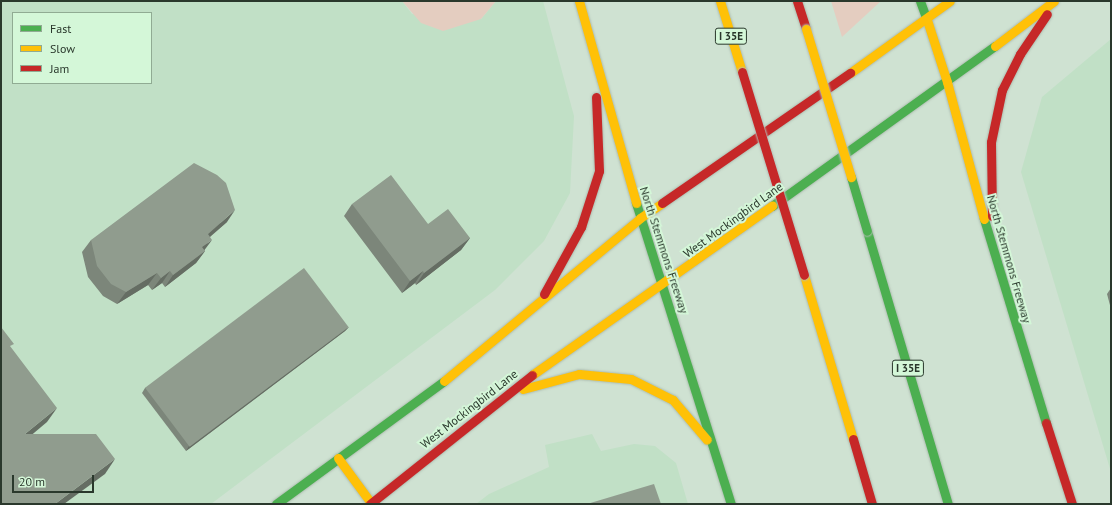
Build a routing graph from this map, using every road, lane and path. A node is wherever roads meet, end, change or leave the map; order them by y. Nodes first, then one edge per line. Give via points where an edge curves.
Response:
1 (579, 1) edge
2 (720, 1) edge
3 (797, 1) edge
4 (920, 1) edge
5 (950, 1) edge
6 (1054, 1) edge
7 (1058, 1) edge
8 (927, 20) junction
9 (591, 42) junction
10 (947, 82) junction
11 (640, 218) junction
12 (993, 253) junction
13 (661, 286) junction
14 (541, 300) junction
15 (506, 394) junction
16 (713, 447) junction
17 (338, 458) junction
18 (371, 503) edge
19 (276, 504) edge
20 (731, 504) edge
21 (872, 504) edge
22 (948, 504) edge
23 (1072, 504) edge

1 - 9 main road, North Stemmons Freeway
2 - 21 main road, I 35E, bridge
3 - 22 main road, I 35E, bridge
4 - 8 main road, North Stemmons Freeway
5 - 8 main road
6 - 10 main road, West Mockingbird Lane
7 - 12 main road via 1020,54 1002,90 991,142
8 - 10 main road, North Stemmons Freeway
8 - 11 main road
9 - 11 main road, North Stemmons Freeway
9 - 14 main road via 598,122 599,171 581,227
10 - 12 main road, North Stemmons Freeway
10 - 13 main road, West Mockingbird Lane
11 - 13 main road, North Stemmons Freeway
11 - 14 main road
12 - 23 main road, North Stemmons Freeway
13 - 15 main road, West Mockingbird Lane
13 - 16 main road, North Stemmons Freeway
14 - 17 main road via 458,371
15 - 16 main road via 579,374 631,379 673,400
15 - 18 main road, West Mockingbird Lane
16 - 20 main road, North Stemmons Freeway
17 - 18 main road
17 - 19 main road

